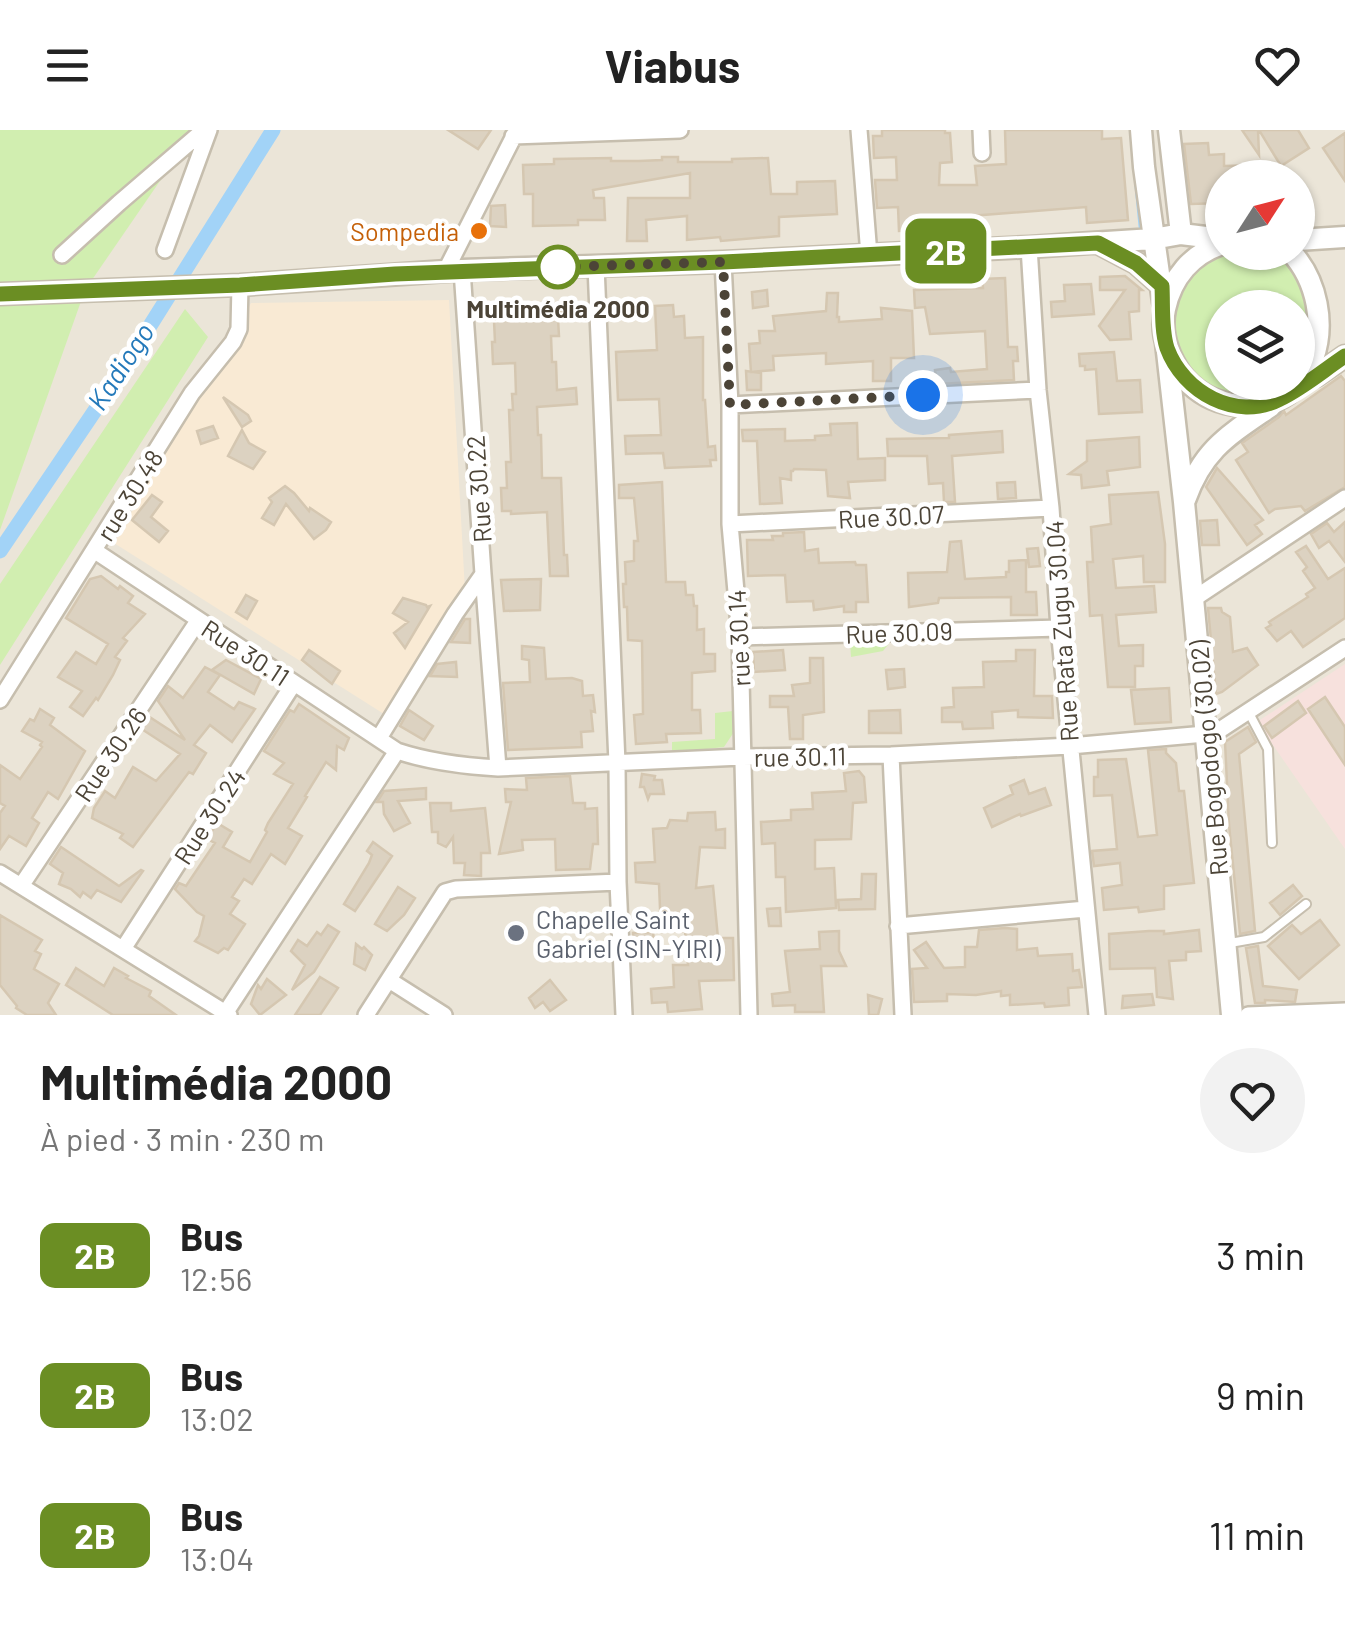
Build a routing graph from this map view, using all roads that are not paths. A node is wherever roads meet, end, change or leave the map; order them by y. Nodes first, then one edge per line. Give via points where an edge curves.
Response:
1 (207, 130) edge
2 (680, 130) edge
3 (860, 130) edge
4 (982, 130) edge
5 (1141, 130) edge
6 (1170, 130) edge
7 (635, 131) edge
8 (515, 133) edge
9 (982, 153) dead end
10 (1181, 234) junction
11 (1345, 237) edge
12 (1205, 238) edge
13 (1154, 239) junction
14 (1315, 239) edge
15 (1098, 243) junction
16 (1028, 247) junction
17 (165, 250) dead end
18 (1205, 251) edge
19 (62, 255) dead end
20 (869, 255) junction
21 (723, 262) junction
22 (596, 266) junction
23 (1310, 270) edge
24 (454, 271) junction
25 (240, 285) junction
26 (1162, 286) junction
27 (0, 294) edge
28 (1164, 314) junction
29 (1166, 343) junction
30 (1345, 356) edge
31 (1315, 371) edge
32 (1315, 377) edge
33 (1038, 390) junction
34 (1205, 395) edge
35 (1215, 400) edge
36 (1279, 400) joint
37 (730, 405) junction
38 (1345, 498) edge
39 (1184, 502) junction
40 (1051, 508) junction
41 (730, 524) junction
42 (94, 551) junction
43 (484, 574) junction
44 (1192, 600) junction
45 (198, 621) junction
46 (1059, 628) junction
47 (740, 636) junction
48 (1345, 648) edge
49 (294, 684) junction
50 (0, 700) edge
51 (1248, 711) junction
52 (1205, 736) junction
53 (379, 738) junction
54 (1070, 746) junction
55 (398, 751) junction
56 (891, 755) junction
57 (742, 757) junction
58 (617, 763) junction
59 (498, 768) junction
60 (1272, 843) dead end
61 (0, 872) edge
62 (618, 882) junction
63 (21, 886) junction
64 (1306, 904) dead end
65 (1086, 909) junction
66 (898, 926) junction
67 (1225, 944) junction
68 (123, 949) junction
69 (388, 980) junction
70 (1345, 1011) edge
71 (226, 1014) edge
72 (366, 1015) edge
73 (444, 1015) edge
74 (624, 1015) edge
75 (749, 1015) edge
76 (903, 1015) edge
77 (1097, 1015) edge
78 (1232, 1015) edge
79 (1248, 1015) edge

1 - 17 street
1 - 19 street
2 - 7 street
3 - 20 street
4 - 9 street
5 - 13 street, Rue Bogodogo (30.02)
6 - 10 street
7 - 8 street
8 - 24 street
10 - 12 street
10 - 13 street
11 - 14 street
13 - 15 street
13 - 26 street, Rue Bogodogo (30.02)
15 - 16 street
15 - 26 street
16 - 20 street
16 - 33 street, Rue Rata Zugu 30.04
18 - 28 street via 1171,287
20 - 21 street
21 - 22 street
21 - 37 street, rue 30.14
22 - 24 street
22 - 58 street
23 - 31 street via 1328,301 1330,323
24 - 25 street
24 - 43 street, Rue 30.22
25 - 27 street
25 - 42 street, rue 30.48 via 233,342 192,393
26 - 28 street, Rue Bogodogo (30.02)
28 - 29 street, Rue Bogodogo (30.02)
29 - 34 street via 1185,379
29 - 39 street, Rue Bogodogo (30.02)
30 - 32 street
33 - 37 street
33 - 40 street, Rue Rata Zugu 30.04
35 - 36 street via 1239,406
36 - 39 street via 1205,459
37 - 41 street, rue 30.14
38 - 44 street
39 - 44 street, Rue Bogodogo (30.02)
40 - 41 street, Rue 30.07
40 - 46 street, Rue Rata Zugu 30.04
41 - 47 street, rue 30.14
42 - 45 street, Rue 30.11
42 - 50 street, rue 30.48
43 - 53 street, Rue 30.22
43 - 59 street
44 - 52 street, Rue Bogodogo (30.02)
45 - 49 street, Rue 30.11
45 - 63 street, Rue 30.26
46 - 47 street, Rue 30.09
46 - 54 street, Rue Rata Zugu 30.04
47 - 57 street, rue 30.14
48 - 51 street
49 - 53 street, Rue 30.11
49 - 68 street, Rue 30.24
51 - 52 street
51 - 60 lane via 1268,750
52 - 54 street, rue 30.11
52 - 67 street, Rue Bogodogo (30.02)
53 - 55 street, Rue 30.11
54 - 56 street, rue 30.11
54 - 65 street, Rue Rata Zugu 30.04
55 - 59 street, rue 30.11
55 - 71 street
56 - 57 street, rue 30.11
56 - 66 street
57 - 58 street, rue 30.11
57 - 75 street, rue 30.14
58 - 59 street, rue 30.11
58 - 62 street
61 - 63 street
62 - 69 street via 450,890
62 - 74 street
63 - 68 street
64 - 67 lane via 1264,937
65 - 66 street
65 - 77 street, Rue Rata Zugu 30.04
66 - 76 street
67 - 78 street, Rue Bogodogo (30.02)
68 - 71 street
69 - 72 street
69 - 73 street
70 - 79 street

